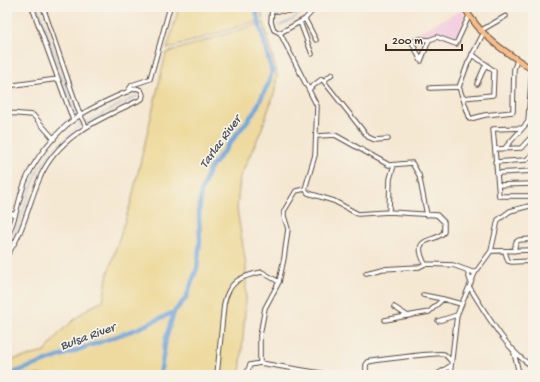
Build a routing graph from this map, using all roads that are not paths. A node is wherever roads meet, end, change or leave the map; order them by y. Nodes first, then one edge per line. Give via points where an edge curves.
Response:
1 (32, 7) edge
2 (42, 7) edge
3 (170, 7) edge
4 (301, 7) edge
5 (316, 7) edge
6 (464, 7) edge
7 (272, 9) edge
8 (469, 16) junction
9 (506, 16) dead end
10 (305, 19) junction
11 (300, 22) junction
12 (280, 33) junction
13 (482, 33) junction
14 (316, 40) dead end
15 (429, 40) junction
16 (312, 54) dead end
17 (472, 54) junction
18 (517, 60) junction
19 (486, 64) junction
20 (532, 70) edge
21 (332, 74) dead end
22 (319, 75) dead end
23 (58, 79) junction
24 (323, 80) junction
25 (477, 84) dead end
26 (7, 86) edge
27 (531, 86) edge
28 (459, 87) junction
29 (430, 88) dead end
30 (309, 89) junction
31 (127, 92) junction
32 (463, 98) junction
33 (531, 101) edge
34 (7, 114) edge
35 (81, 116) junction
36 (7, 119) edge
37 (73, 120) junction
38 (86, 126) junction
39 (522, 128) junction
40 (533, 135) edge
41 (317, 136) junction
42 (54, 138) junction
43 (388, 139) dead end
44 (495, 149) junction
45 (504, 149) junction
46 (533, 154) edge
47 (496, 162) junction
48 (394, 164) junction
49 (533, 170) edge
50 (497, 173) junction
51 (533, 184) edge
52 (498, 185) junction
53 (305, 189) junction
54 (533, 196) edge
55 (533, 205) edge
56 (7, 212) edge
57 (389, 212) junction
58 (427, 214) junction
59 (7, 215) edge
60 (15, 215) junction
61 (7, 237) edge
62 (533, 239) edge
63 (533, 250) edge
64 (491, 251) junction
65 (514, 251) junction
66 (505, 252) junction
67 (7, 255) edge
68 (533, 262) edge
69 (425, 264) junction
70 (467, 270) junction
71 (366, 273) dead end
72 (475, 274) junction
73 (279, 282) junction
74 (470, 286) junction
75 (423, 295) dead end
76 (443, 299) junction
77 (461, 304) junction
78 (394, 307) dead end
79 (457, 315) junction
80 (408, 316) junction
81 (385, 320) dead end
82 (438, 321) dead end
83 (513, 348) junction
84 (451, 361) junction
85 (260, 363) junction
86 (450, 366) junction
87 (533, 366) edge
88 (519, 373) dead end
89 (217, 375) edge
90 (246, 375) edge
91 (332, 375) edge
92 (366, 375) edge
93 (436, 375) edge
94 (450, 375) edge

1 - 23 street
2 - 35 street
3 - 31 street via 150,79 132,86
4 - 7 street via 293,11
5 - 10 street
6 - 8 highway
7 - 12 street via 271,22 274,30
8 - 13 highway
8 - 15 street via 456,44 437,37
9 - 13 street
10 - 11 street
10 - 14 street
11 - 12 street
11 - 16 street
12 - 30 street
13 - 17 street
13 - 18 highway
15 - 15 street via 419,39 412,43 421,61
17 - 19 street
17 - 28 street
18 - 20 highway
18 - 32 street via 514,69 513,112 470,119
19 - 25 street
19 - 32 street via 494,71 493,94
20 - 27 street
21 - 24 street
22 - 24 street
23 - 26 street
23 - 37 street
24 - 30 street
24 - 43 street via 368,137 375,140
27 - 33 street
28 - 29 street
28 - 32 street
30 - 41 street via 318,106
31 - 35 street
31 - 38 street via 139,88 142,97
33 - 39 street via 529,119
34 - 36 street
34 - 42 street via 33,115
35 - 37 street
35 - 38 street
37 - 42 street
38 - 67 street via 66,142 45,167 21,231
39 - 44 street via 493,129
39 - 45 street
40 - 45 street via 521,148
41 - 48 street via 336,135 389,165
41 - 53 street via 315,155
42 - 60 street via 30,171
44 - 45 street
44 - 47 street
46 - 47 street via 526,160
47 - 50 street
48 - 57 street via 390,179
48 - 58 street via 409,163 414,166 419,175
49 - 50 street
50 - 52 street
51 - 52 street
52 - 54 street via 500,197
53 - 57 street via 311,195 327,198 358,214
53 - 73 street via 296,191 284,211 288,229
55 - 64 street via 510,211 498,220
56 - 60 street
57 - 58 street
58 - 69 street via 441,218 444,222 444,232 423,243 420,250
59 - 60 street
60 - 61 street
62 - 65 street via 519,240
63 - 65 street
64 - 66 street
64 - 72 street
65 - 66 street
66 - 68 street via 508,261
69 - 70 street via 453,265
69 - 71 street
70 - 72 street
70 - 74 street
72 - 74 street
73 - 85 street via 265,308 260,335
73 - 89 street via 262,272 236,281 230,286 224,304
74 - 77 street
74 - 83 street via 488,319
75 - 76 street
76 - 77 street
76 - 80 street via 429,312
77 - 79 street
78 - 80 street
79 - 82 street
79 - 84 street
80 - 81 street
83 - 87 street via 522,360
83 - 88 street
84 - 86 street
84 - 92 street via 444,354 374,360 366,364
85 - 90 street via 250,365
85 - 91 street
86 - 93 street
86 - 94 street

